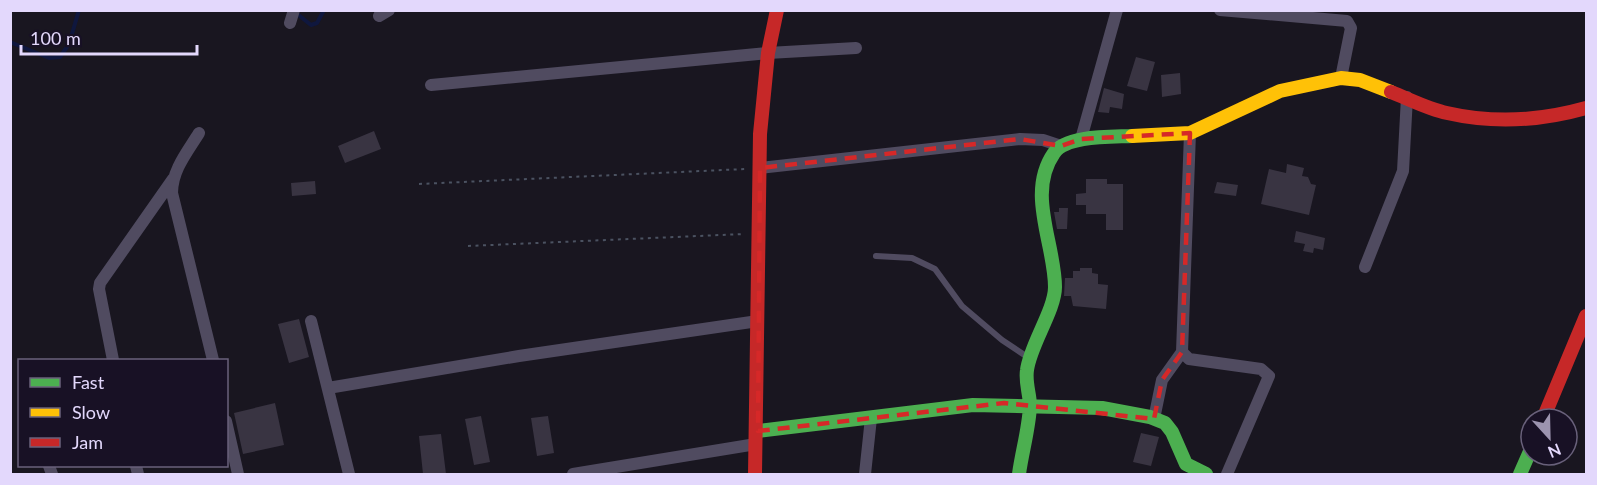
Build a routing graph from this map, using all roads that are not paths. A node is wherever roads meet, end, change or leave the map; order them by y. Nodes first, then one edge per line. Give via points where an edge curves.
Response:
1 (294, 10) edge
2 (777, 10) edge
3 (1117, 10) edge
4 (1220, 10) edge
5 (290, 23) dead end
6 (856, 48) dead end
7 (768, 53) junction
8 (1341, 78) junction
9 (431, 85) dead end
10 (1407, 97) junction
11 (1587, 108) edge
12 (199, 133) dead end
13 (1190, 133) junction
14 (1081, 139) junction
15 (1061, 146) junction
16 (760, 168) junction
17 (174, 178) junction
18 (876, 256) dead end
19 (1365, 267) dead end
20 (1587, 316) edge
21 (311, 321) dead end
22 (758, 321) junction
23 (1182, 352) junction
24 (1030, 358) junction
25 (113, 359) edge
26 (213, 359) edge
27 (328, 388) junction
28 (1030, 404) junction
29 (1549, 407) edge
30 (871, 418) junction
31 (1154, 419) junction
32 (228, 430) edge
33 (757, 438) junction
34 (238, 474) edge
35 (349, 474) edge
36 (573, 474) edge
37 (755, 474) edge
38 (865, 474) edge
39 (1020, 474) edge
40 (1206, 474) edge
41 (1227, 474) edge

1 - 5 street
2 - 7 street
3 - 14 street
4 - 8 street via 1347,21 1351,28
6 - 7 street
7 - 9 street
7 - 16 street
8 - 10 street via 1360,80
8 - 13 street via 1280,91
10 - 11 street via 1446,113 1512,121 1553,117
10 - 19 street via 1402,171
12 - 17 street
13 - 14 street
13 - 23 street
14 - 15 street
15 - 16 street via 1020,138
15 - 24 street via 1045,172 1041,199 1055,289
16 - 22 street
17 - 25 street via 100,283
17 - 26 street via 172,193
18 - 24 lane via 912,258 935,269 962,306
20 - 29 street
21 - 27 street
22 - 27 street
22 - 33 street
23 - 31 street via 1162,380
23 - 41 street via 1189,359 1261,369 1269,376
24 - 28 street via 1026,387
27 - 35 street
28 - 30 street via 974,405
28 - 31 street via 1139,414
28 - 39 street
30 - 33 street
30 - 38 street
31 - 40 street via 1169,427 1186,464
32 - 34 street
33 - 36 street
33 - 37 street

